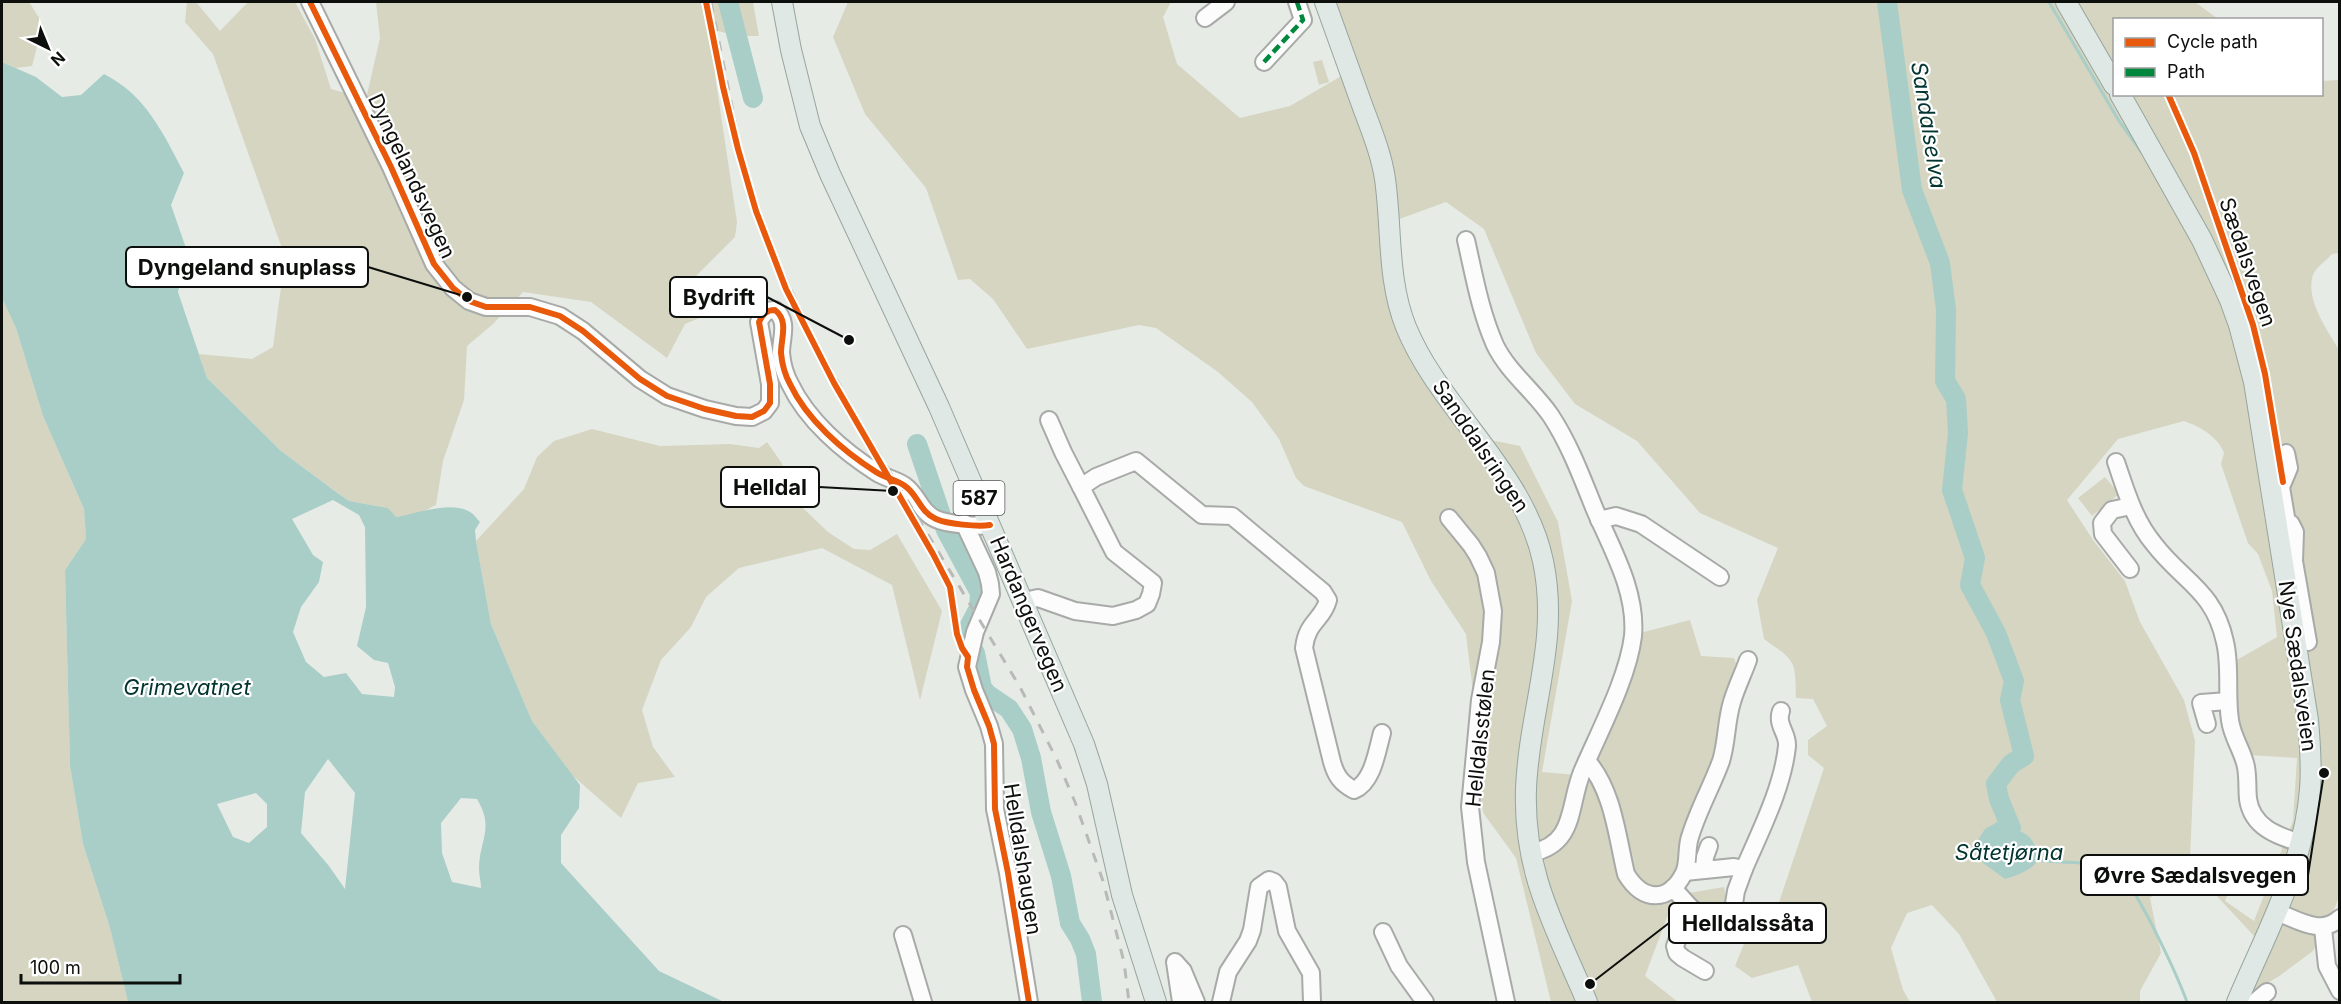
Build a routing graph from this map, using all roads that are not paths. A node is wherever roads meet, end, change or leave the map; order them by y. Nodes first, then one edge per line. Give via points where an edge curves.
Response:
1 (310, 2) edge
2 (782, 2) edge
3 (1226, 2) edge
4 (1297, 2) edge
5 (1325, 2) edge
6 (2066, 2) edge
7 (1205, 18) dead end
8 (1264, 62) dead end
9 (2113, 82) edge
10 (2121, 96) edge
11 (1466, 240) dead end
12 (1049, 420) dead end
13 (2286, 453) dead end
14 (2116, 462) dead end
15 (1081, 487) junction
16 (2131, 506) junction
17 (987, 517) junction
18 (1449, 518) dead end
19 (1599, 520) junction
20 (952, 522) junction
21 (2282, 524) junction
22 (2130, 569) dead end
23 (1720, 577) dead end
24 (1024, 601) junction
25 (2308, 642) dead end
26 (1748, 660) dead end
27 (2228, 701) junction
28 (1781, 711) dead end
29 (2207, 724) dead end
30 (1383, 733) dead end
31 (1587, 760) junction
32 (2301, 843) junction
33 (1709, 846) dead end
34 (1531, 854) junction
35 (1704, 869) junction
36 (1744, 869) junction
37 (1685, 872) junction
38 (1673, 888) junction
39 (1690, 907) junction
40 (1733, 910) dead end
41 (2277, 912) junction
42 (2340, 918) edge
43 (1722, 925) dead end
44 (2323, 928) junction
45 (1383, 932) dead end
46 (903, 935) dead end
47 (1705, 971) dead end
48 (2340, 991) edge
49 (923, 1002) edge
50 (1029, 1002) edge
51 (1156, 1002) edge
52 (1181, 1002) edge
53 (1196, 1002) edge
54 (1221, 1002) edge
55 (1312, 1002) edge
56 (1425, 1002) edge
57 (1506, 1002) edge
58 (1587, 1002) edge
59 (2237, 1002) edge

1 - 20 street, Dyngelandsvegen via 434,264 463,296 486,307 530,307 560,316 640,380 667,396 724,414 752,417 764,411 772,397 759,322 762,315 775,310 783,321 784,372 805,409 867,466 908,488 920,506
2 - 17 main road, Hardangervegen / 587 via 810,126
3 - 7 street
4 - 8 street via 1303,20
5 - 34 main road, Sanddalsringen via 1378,149 1385,179 1394,286 1404,323 1420,356 1515,493 1531,522 1543,558 1549,631 1527,773
6 - 9 main road
10 - 21 main road, Nye Sædalsveien via 2202,240 2230,300 2254,382
11 - 19 street via 1496,346 1564,437
12 - 15 street
13 - 21 street, Nye Sædalsveien via 2289,468 2281,487
14 - 16 street
15 - 24 street via 1114,552 1153,583 1147,604 1113,616 1075,611 1038,598
15 - 30 street via 1136,460 1202,515 1232,516 1328,600 1326,609 1306,634 1305,648 1332,762 1344,785 1354,790 1362,786
16 - 22 street via 2112,510 2102,523 2103,534
16 - 27 street via 2154,545 2205,596 2215,612 2226,643
17 - 20 street via 970,515
17 - 24 main road, Hardangervegen / 587
18 - 57 street, Helldalsstølen via 1478,556 1492,602 1491,642 1480,700 1470,807 1476,862
19 - 23 street via 1616,516 1641,524
19 - 31 street via 1627,590 1633,635 1627,661
20 - 50 street, Helldalshaugen via 987,572 990,584 991,594 967,667 994,744 995,809
21 - 25 street, Nye Sædalsveien via 2294,527 2294,561
21 - 32 main road, Nye Sædalsveien via 2309,739 2310,789
24 - 51 main road, Hardangervegen / 587 via 1088,754 1122,896
26 - 37 street via 1731,703 1721,759 1689,840
27 - 29 street via 2201,703
27 - 32 street via 2234,738 2246,766 2251,809 2274,835
28 - 36 street via 1779,723 1787,746 1781,773
31 - 34 street via 1562,836 1555,845
31 - 38 street via 1607,793 1626,874 1633,885 1651,896
32 - 41 main road, Nye Sædalsveien
33 - 35 street
34 - 58 main road, Sanddalsringen via 1549,919
35 - 36 street
35 - 37 street
36 - 40 street
37 - 38 street
38 - 39 street
39 - 43 street
39 - 47 street via 1675,946 1677,953
41 - 44 street
41 - 59 main road, Nye Sædalsveien
42 - 44 street
44 - 48 street via 2327,966
45 - 56 street via 1399,966
46 - 49 street
52 - 53 street via 1175,962
54 - 55 street via 1228,972 1252,930 1259,886 1269,880 1278,887 1287,931 1311,973

